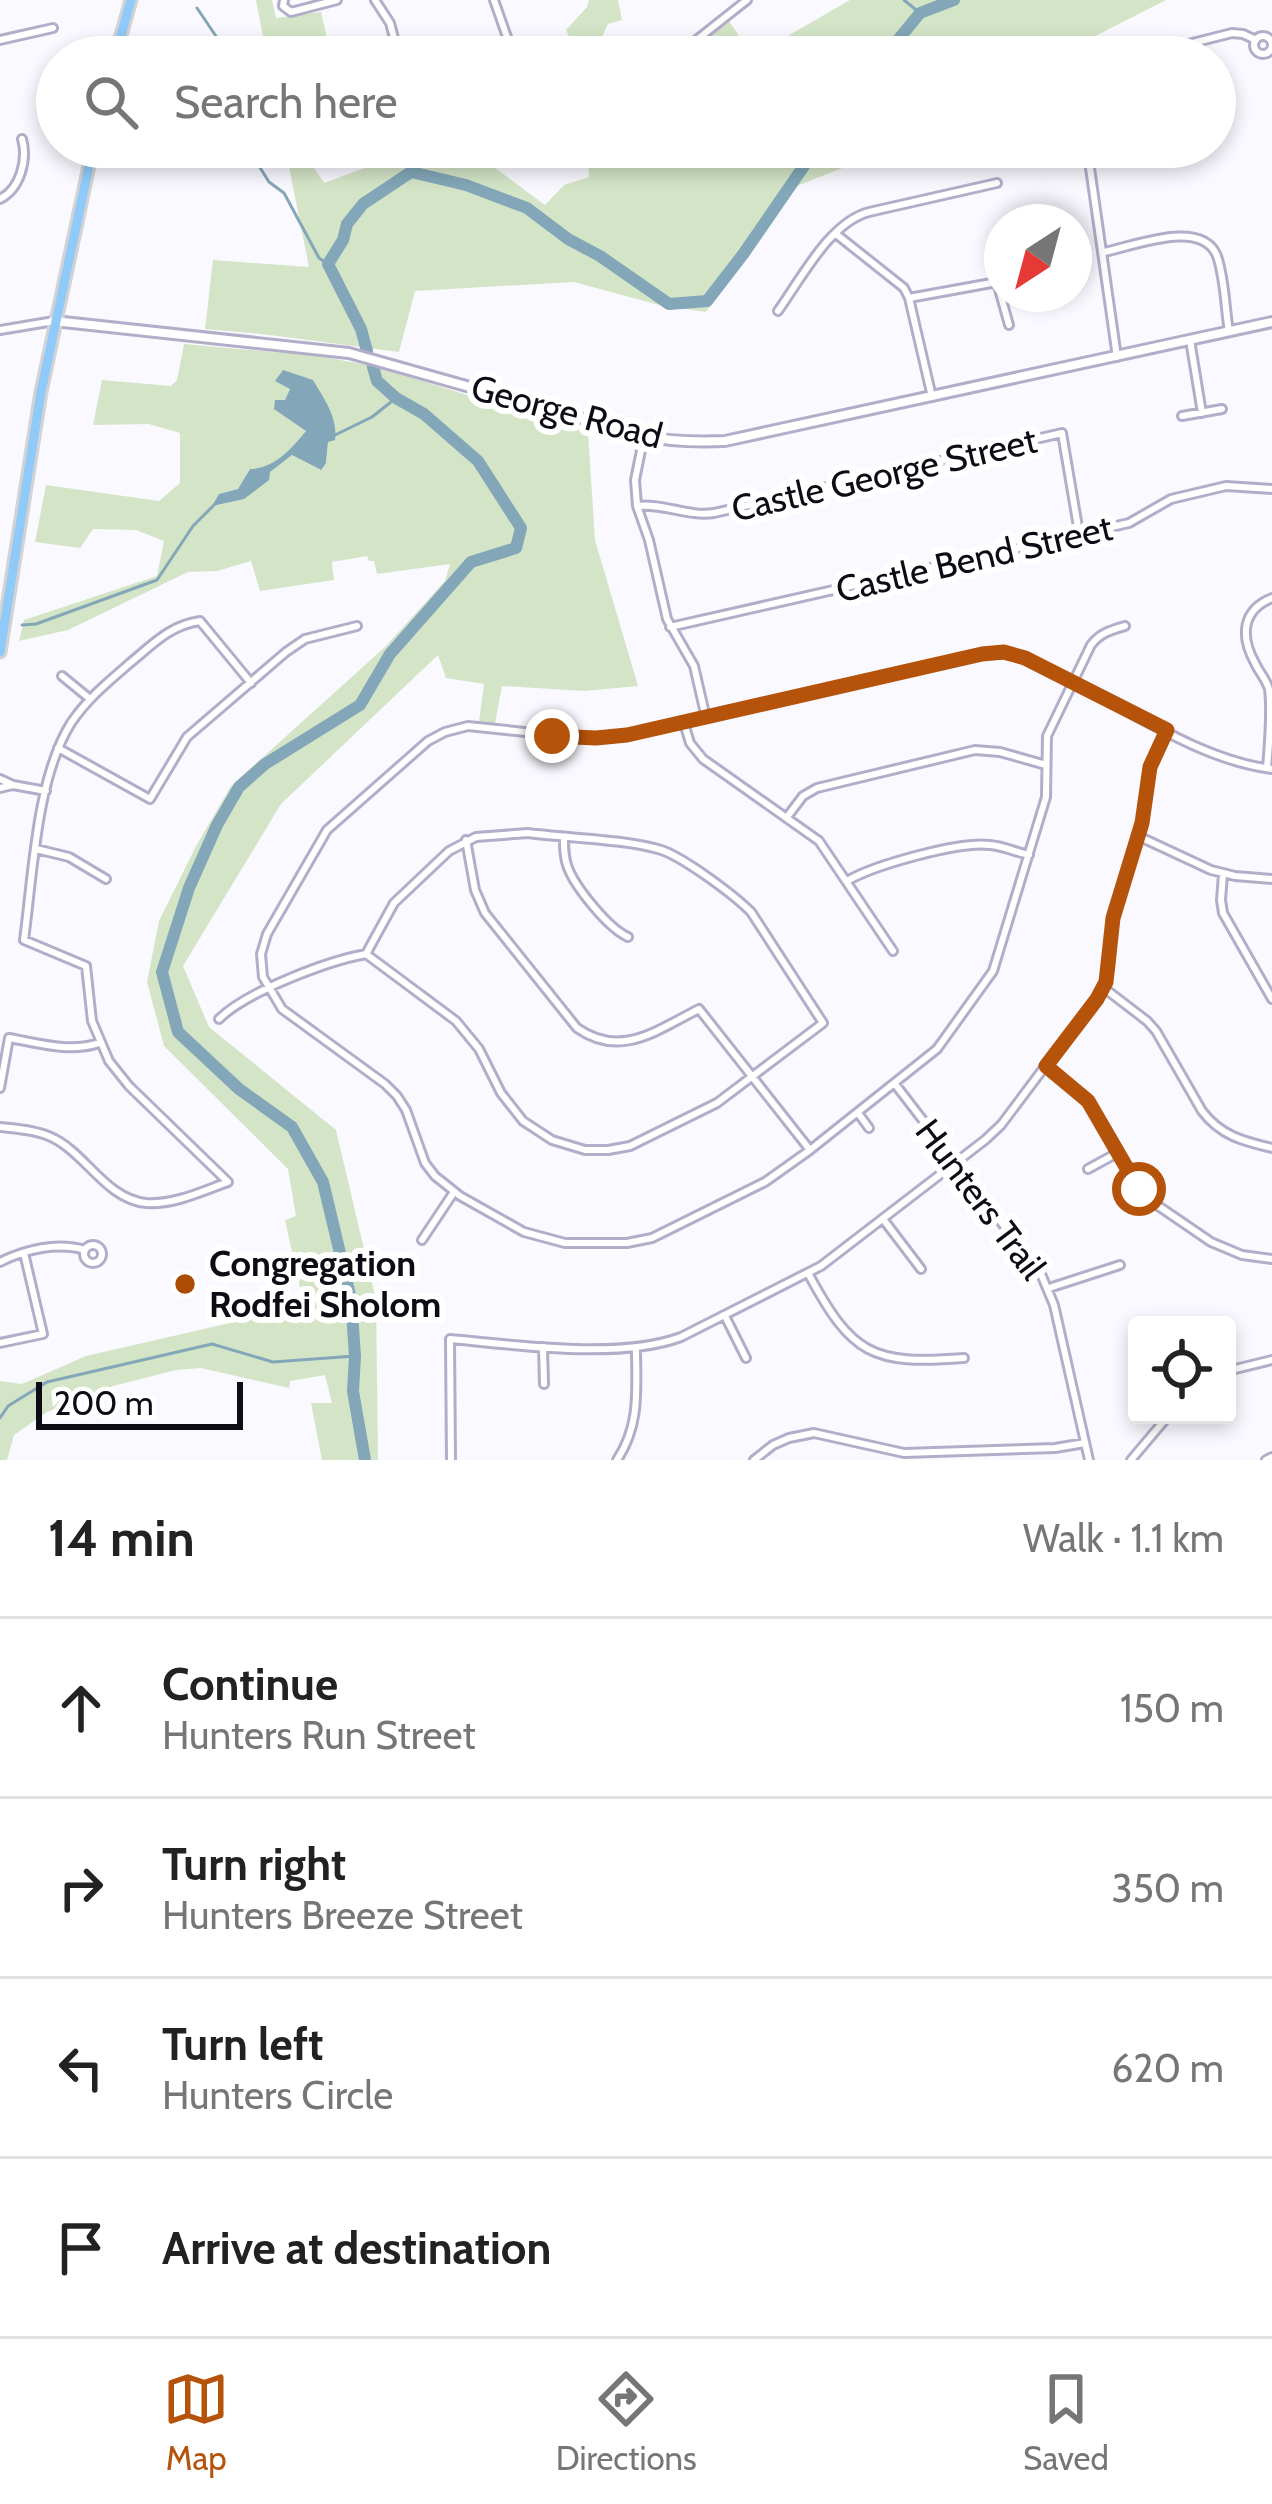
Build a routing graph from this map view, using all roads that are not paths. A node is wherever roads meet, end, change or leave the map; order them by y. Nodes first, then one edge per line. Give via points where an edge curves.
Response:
1 (130, 0) edge
2 (284, 0) edge
3 (337, 0) edge
4 (374, 0) edge
5 (494, 0) edge
6 (747, 0) edge
7 (52, 28) dead end
8 (121, 36) edge
9 (394, 36) edge
10 (507, 36) edge
11 (702, 36) edge
12 (1220, 36) edge
13 (0, 40) edge
14 (1256, 40) dead end
15 (22, 139) dead end
16 (87, 168) edge
17 (1090, 168) edge
18 (997, 183) dead end
19 (0, 200) edge
20 (835, 233) junction
21 (1102, 253) junction
22 (909, 298) junction
23 (778, 311) dead end
24 (54, 322) junction
25 (1272, 322) edge
26 (1009, 325) dead end
27 (0, 330) edge
28 (1229, 332) junction
29 (1190, 340) junction
30 (1117, 357) junction
31 (932, 397) junction
32 (1222, 409) dead end
33 (1202, 413) junction
34 (1182, 416) dead end
35 (644, 436) junction
36 (1272, 489) edge
37 (637, 506) junction
38 (1079, 534) junction
39 (1272, 598) edge
40 (357, 626) dead end
41 (1125, 626) dead end
42 (670, 627) junction
43 (0, 652) edge
44 (62, 676) dead end
45 (251, 682) junction
46 (1072, 682) junction
47 (90, 699) junction
48 (706, 718) junction
49 (684, 723) junction
50 (1167, 730) junction
51 (58, 748) junction
52 (1046, 765) junction
53 (1269, 769) edge
54 (0, 784) edge
55 (46, 791) junction
56 (787, 817) junction
57 (1138, 836) junction
58 (564, 837) junction
59 (466, 840) junction
60 (37, 849) junction
61 (1028, 855) junction
62 (1223, 874) junction
63 (106, 879) dead end
64 (1272, 879) edge
65 (847, 881) junction
66 (628, 937) dead end
67 (893, 951) dead end
68 (366, 953) junction
69 (1104, 988) junction
70 (268, 990) junction
71 (1272, 999) edge
72 (219, 1019) dead end
73 (99, 1043) junction
74 (1046, 1066) junction
75 (753, 1078) junction
76 (895, 1084) junction
77 (0, 1088) edge
78 (858, 1113) junction
79 (0, 1126) edge
80 (869, 1128) dead end
81 (1272, 1148) edge
82 (810, 1150) junction
83 (1119, 1152) junction
84 (956, 1162) junction
85 (1088, 1169) dead end
86 (454, 1192) junction
87 (884, 1219) junction
88 (422, 1240) dead end
89 (86, 1250) dead end
90 (24, 1253) junction
91 (1272, 1259) edge
92 (0, 1262) edge
93 (1120, 1265) dead end
94 (922, 1268) dead end
95 (808, 1273) junction
96 (1048, 1288) junction
97 (725, 1316) junction
98 (0, 1343) edge
99 (636, 1347) junction
100 (543, 1348) junction
101 (746, 1358) dead end
102 (964, 1358) dead end
103 (1272, 1360) edge
104 (1236, 1369) edge
105 (544, 1384) dead end
106 (1161, 1424) edge
107 (1085, 1443) junction
108 (451, 1460) edge
109 (617, 1460) edge
110 (754, 1460) edge
111 (1089, 1460) edge
112 (1131, 1460) edge

1 - 8 main road
2 - 3 street via 291,12
4 - 9 street
5 - 10 street
6 - 11 street
7 - 13 street
12 - 14 street
15 - 19 street via 18,179
16 - 24 main road
17 - 21 street
18 - 20 street via 857,215
20 - 22 street
20 - 23 street
21 - 28 street via 1199,237 1219,262
21 - 30 street
22 - 26 street via 997,282
22 - 31 street
24 - 27 street, George Road
24 - 35 street, George Road via 349,353
24 - 43 main road
25 - 28 street, George Road
28 - 29 street, George Road
29 - 30 street, George Road
29 - 33 street
30 - 31 street, George Road
31 - 35 street, George Road via 725,441
32 - 33 street
33 - 34 street
35 - 37 street
36 - 38 street, Castle Bend Street via 1226,487 1171,499 1130,523
37 - 38 street, Castle George Street via 714,513 1062,434
37 - 42 street
38 - 42 street, Castle Bend Street
39 - 53 street via 1253,609 1246,625 1270,690
40 - 45 street via 305,639
41 - 46 street via 1093,642
42 - 48 street via 694,666
44 - 47 street
45 - 47 street via 200,621 167,632
45 - 51 street via 187,737 150,799
46 - 48 street via 1018,656 989,653
46 - 50 street
46 - 52 street via 1047,736
47 - 51 street
48 - 49 street
49 - 56 street via 703,759
49 - 70 street via 596,738 468,726 428,741 318,842 263,944
50 - 53 street via 1226,759
50 - 57 street via 1150,767
51 - 55 street
52 - 56 street via 975,750 817,788
52 - 61 street via 1046,797
54 - 55 street
55 - 60 street
56 - 65 street via 819,841
57 - 62 street
57 - 69 street via 1113,918
58 - 59 street
58 - 66 street via 571,875
58 - 75 street via 659,850 758,922 823,1023
59 - 68 street via 394,903
59 - 75 street via 485,913 577,1028 621,1043 699,1009
60 - 63 street
60 - 73 street via 24,940 86,966
61 - 65 street via 974,845 870,868
61 - 76 street via 986,985 937,1049
62 - 64 street
62 - 71 street via 1223,913
65 - 67 street
68 - 70 street
68 - 75 street via 456,1021 514,1113 562,1145 630,1146
69 - 74 street
69 - 81 street via 1147,1021 1213,1124
70 - 72 street
70 - 86 street via 287,1014 392,1089 425,1163
73 - 77 street via 67,1048 9,1038
73 - 79 street via 129,1086 228,1182 140,1202 55,1139
74 - 83 street via 1088,1101
74 - 84 street via 1001,1125
75 - 82 street
76 - 78 street
76 - 84 street, Hunters Trail
78 - 80 street, Hunters Trail
78 - 82 street
82 - 86 street via 663,1234 627,1243 539,1238
83 - 85 street
83 - 91 street via 1144,1195 1193,1232 1226,1250
84 - 87 street
84 - 96 street, Hunters Trail
86 - 88 street
87 - 94 street
87 - 95 street
89 - 90 street
90 - 92 street
90 - 98 street via 43,1334
93 - 96 street
95 - 97 street
95 - 102 street via 838,1324 875,1353 907,1362
96 - 107 street, Hunters Trail
97 - 99 street
97 - 101 street
99 - 100 street
99 - 109 street via 636,1419
100 - 105 street
100 - 108 street via 450,1339
103 - 104 street
106 - 112 street
107 - 110 street via 904,1453 814,1433
107 - 111 street, Hunters Trail

